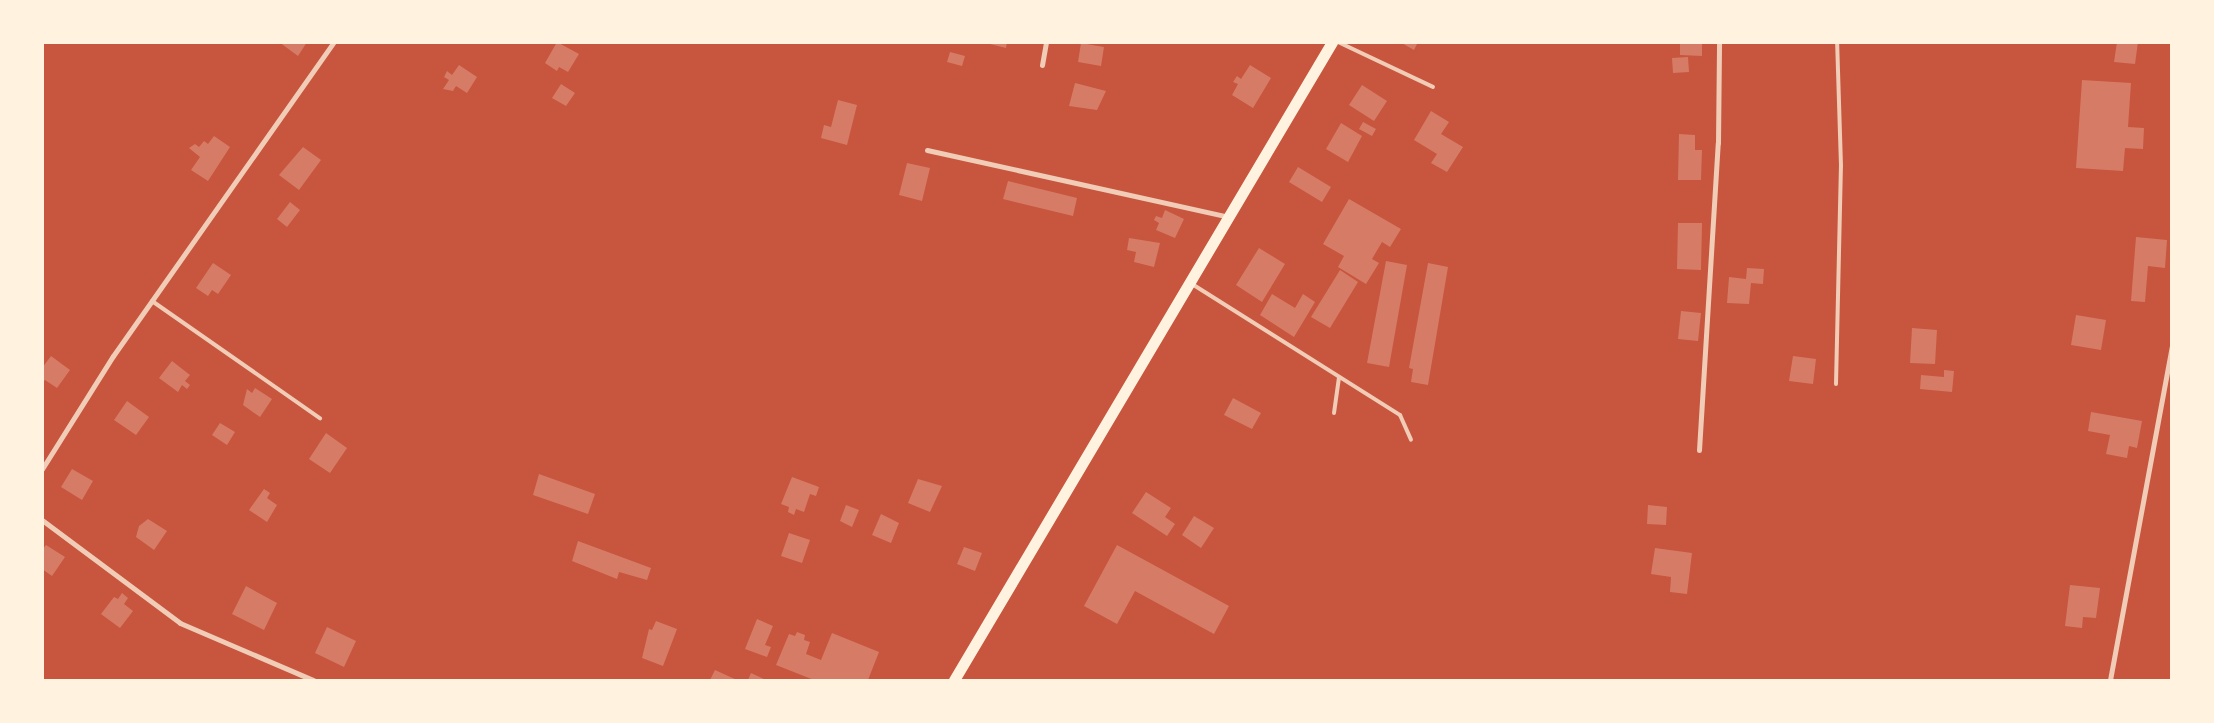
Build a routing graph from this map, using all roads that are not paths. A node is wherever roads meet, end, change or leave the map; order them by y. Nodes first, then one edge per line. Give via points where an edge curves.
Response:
1 (334, 42) edge
2 (1046, 42) edge
3 (1332, 42) edge
4 (1338, 42) edge
5 (1718, 42) edge
6 (1836, 42) edge
7 (1042, 65) dead end
8 (1433, 86) dead end
9 (927, 150) dead end
10 (1229, 217) junction
11 (1190, 283) junction
12 (152, 301) junction
13 (2172, 347) edge
14 (1339, 377) junction
15 (1836, 384) dead end
16 (1334, 413) dead end
17 (320, 418) dead end
18 (1411, 440) dead end
19 (1699, 450) dead end
20 (42, 469) edge
21 (42, 520) edge
22 (313, 680) edge
23 (954, 680) edge
24 (2110, 680) edge

1 - 12 street
2 - 7 street
3 - 10 main road
4 - 8 lane
5 - 19 street via 1718,143
6 - 15 lane via 1841,166
9 - 10 street
10 - 11 main road
11 - 14 lane
11 - 23 main road
12 - 17 lane
12 - 20 street
13 - 24 street
14 - 16 lane
14 - 18 lane via 1400,415
21 - 22 street via 180,623

